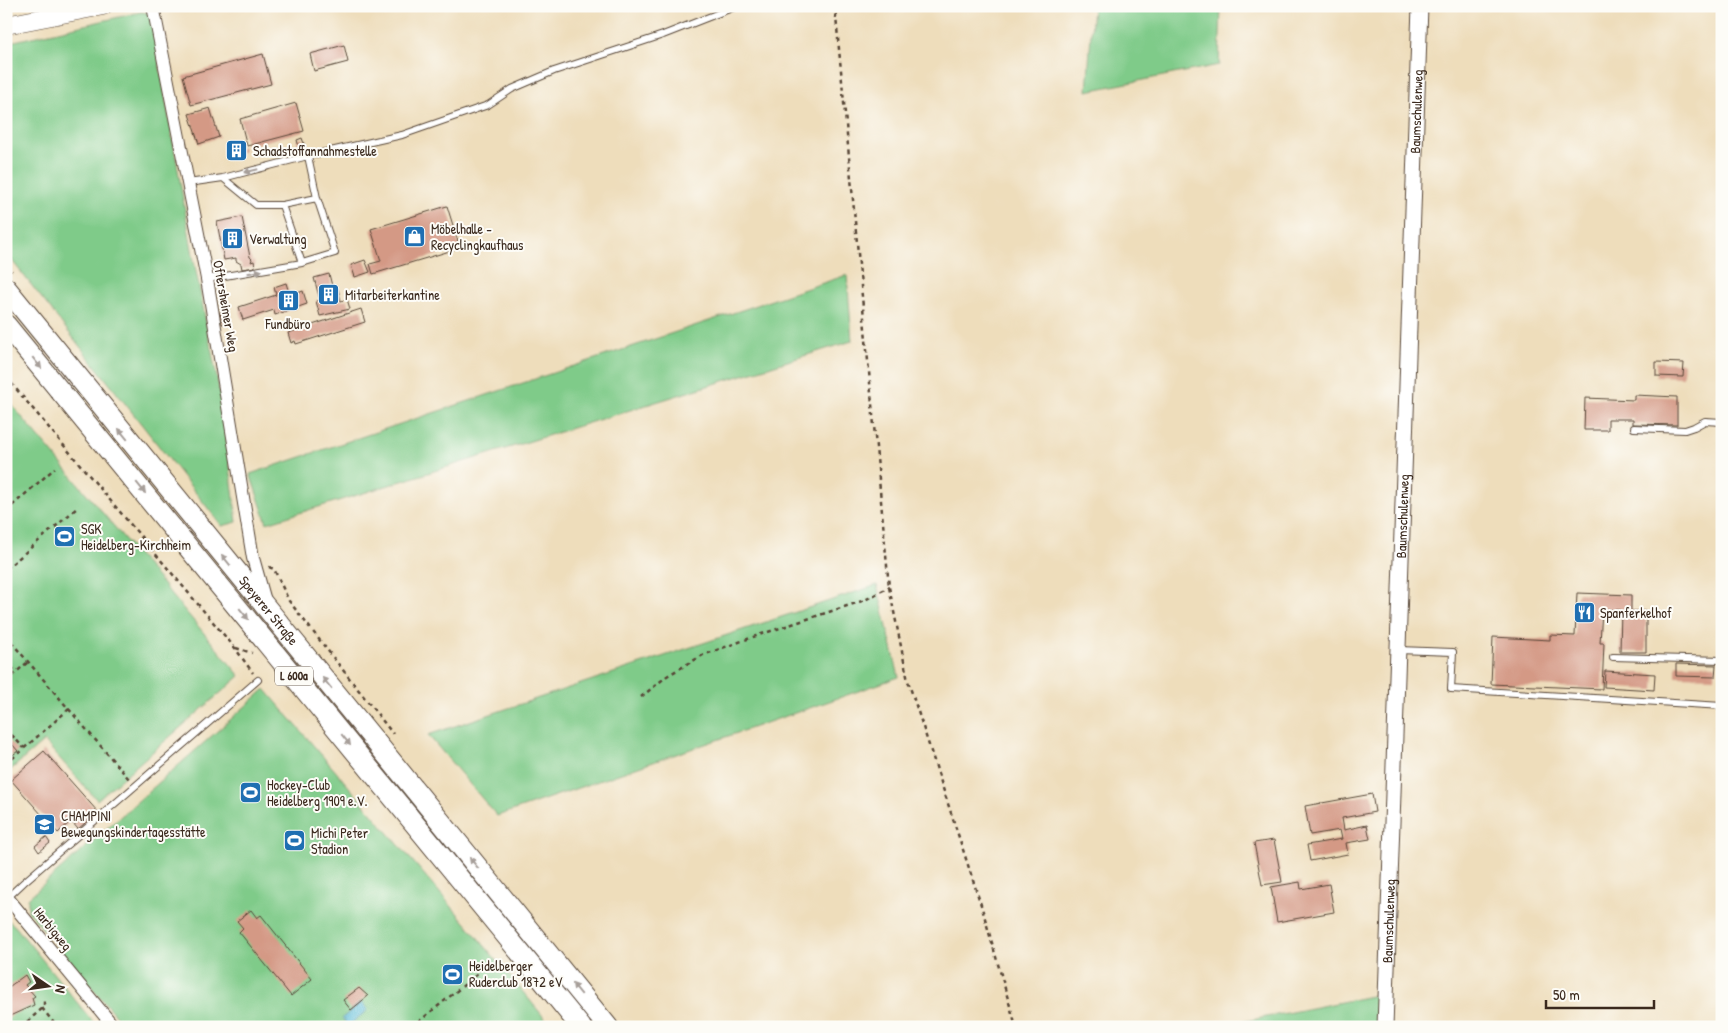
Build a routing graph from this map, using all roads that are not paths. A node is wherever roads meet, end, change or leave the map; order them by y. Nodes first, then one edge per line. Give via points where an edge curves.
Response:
1 (103, 6) edge
2 (153, 6) edge
3 (737, 6) edge
4 (1420, 6) edge
5 (6, 26) edge
6 (308, 156) junction
7 (223, 178) junction
8 (188, 183) junction
9 (317, 198) junction
10 (282, 205) junction
11 (302, 263) junction
12 (207, 280) junction
13 (6, 288) edge
14 (6, 325) edge
15 (1722, 422) edge
16 (1634, 428) dead end
17 (268, 611) junction
18 (1398, 650) junction
19 (1612, 657) dead end
20 (1722, 660) edge
21 (258, 680) road end
22 (1722, 706) edge
23 (7, 897) edge
24 (114, 1027) edge
25 (582, 1027) edge
26 (608, 1027) edge
27 (1386, 1027) edge

1 - 5 main road
2 - 8 street, Oftersheimer Weg
3 - 6 lane via 664,35 554,71 512,89 488,105 402,135
4 - 18 street, Baumschulenweg
6 -> 7 lane
6 - 9 lane
7 - 8 lane
7 - 10 lane via 256,205
8 - 12 street, Oftersheimer Weg
9 - 10 lane
9 - 11 lane via 334,254
10 - 11 lane
12 -> 11 lane
12 - 17 street, Oftersheimer Weg via 253,558
17 -> 13 main road, Speyerer Straße / L 600a
14 -> 25 main road, Speyerer Straße / L 600a
15 - 16 lane via 1706,421 1685,430
26 -> 17 main road, Speyerer Straße / L 600a
18 - 22 lane via 1453,652 1451,689
18 - 27 street, Baumschulenweg
19 - 20 lane
21 - 23 lane
23 - 24 street, Harbigweg

